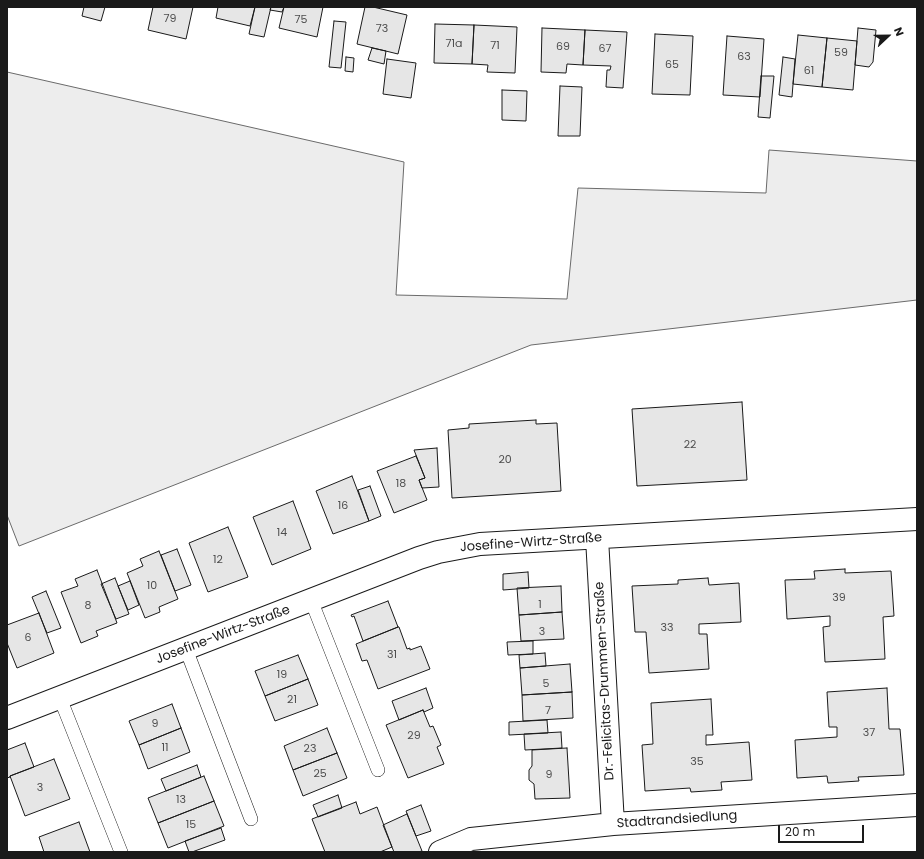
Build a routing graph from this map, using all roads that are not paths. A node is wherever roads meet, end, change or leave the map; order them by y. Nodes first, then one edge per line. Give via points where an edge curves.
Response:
1 (917, 525) edge
2 (597, 538) junction
3 (311, 600) junction
4 (186, 649) junction
5 (60, 698) junction
6 (7, 718) edge
7 (378, 770) dead end
8 (917, 805) edge
9 (251, 819) dead end
10 (613, 824) junction
11 (121, 852) edge
12 (440, 852) edge

1 - 2 street, Josefine-Wirtz-Straße
2 - 3 street, Josefine-Wirtz-Straße via 480,544 438,552
2 - 10 street, Dr.-Felicitas-Drummen-Straße
3 - 4 street, Josefine-Wirtz-Straße
3 - 7 lane
4 - 5 street, Josefine-Wirtz-Straße
4 - 9 lane
5 - 6 street, Josefine-Wirtz-Straße
5 - 11 lane
8 - 10 street, Stadtrandsiedlung
10 - 12 street, Stadtrandsiedlung via 471,839

